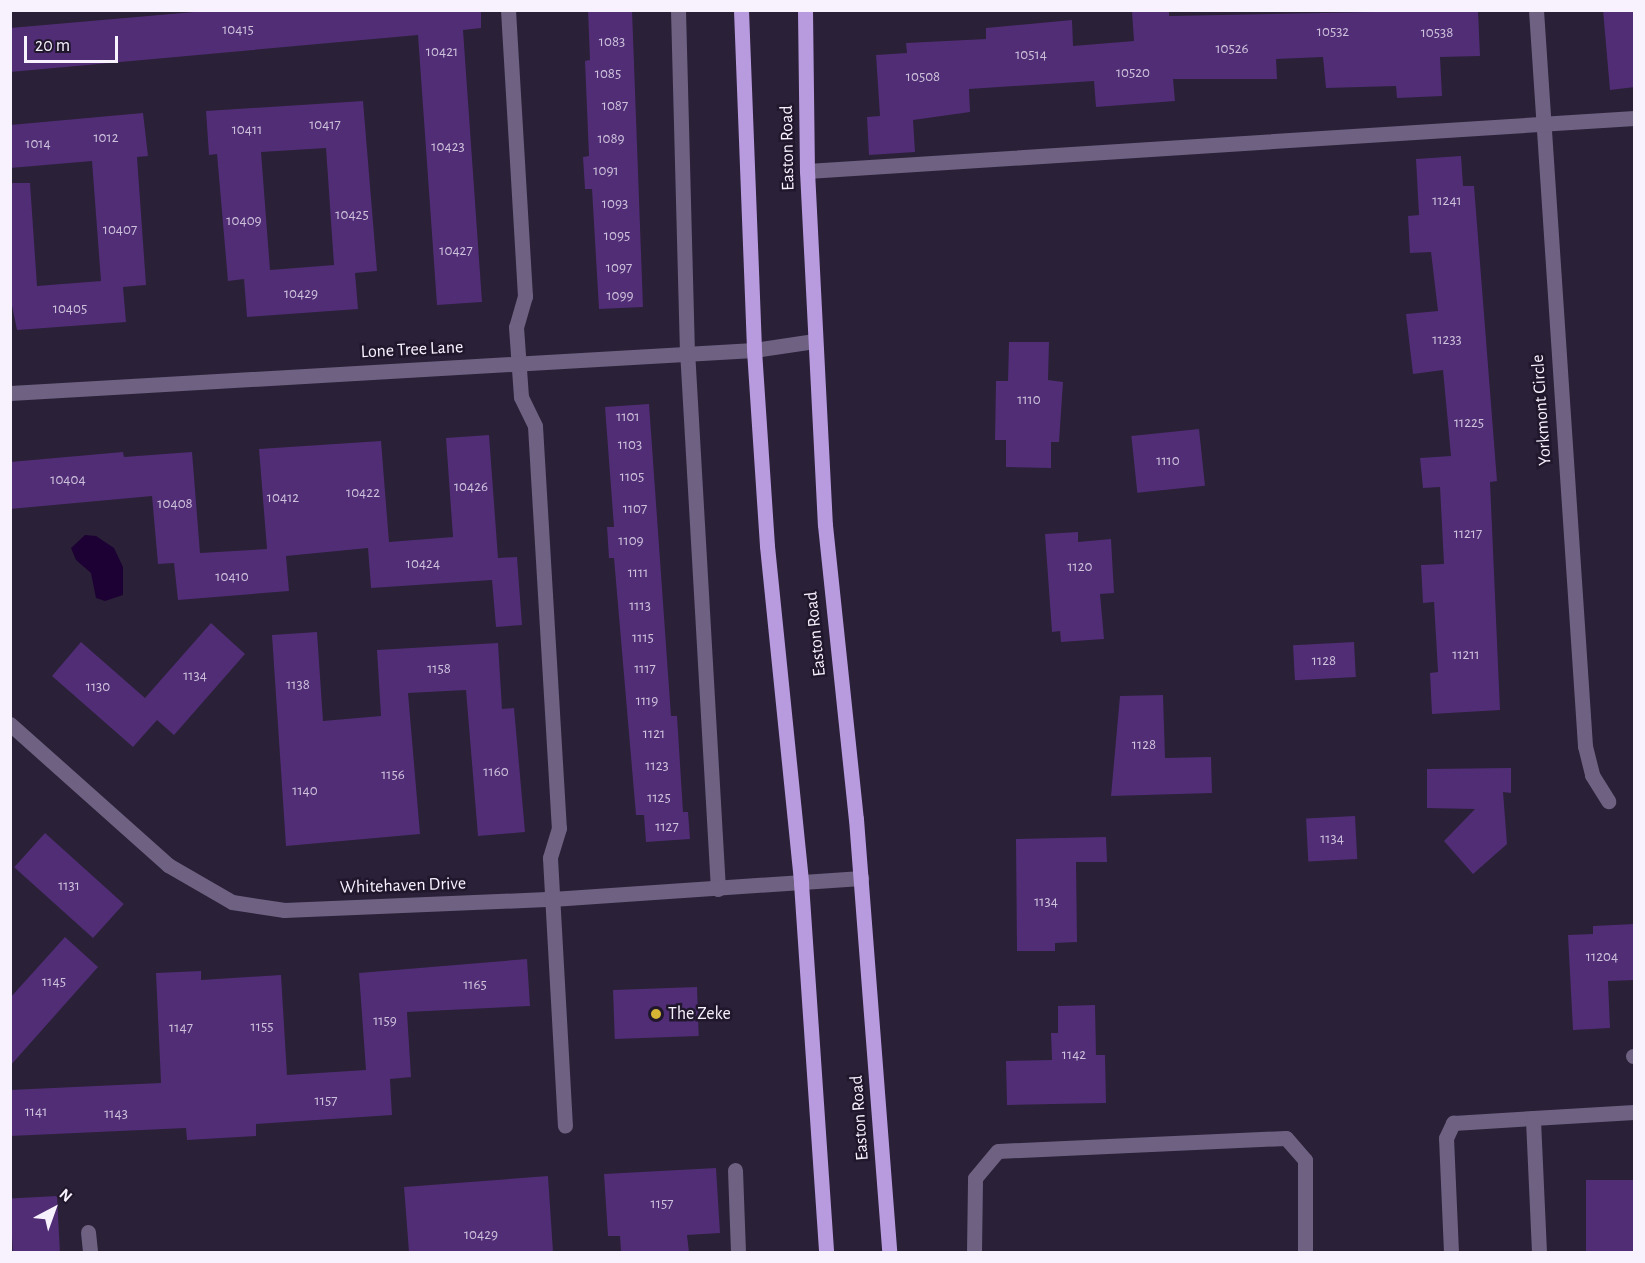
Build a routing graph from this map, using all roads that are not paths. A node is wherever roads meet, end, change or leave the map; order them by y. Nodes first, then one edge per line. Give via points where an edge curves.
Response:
1 (508, 10) edge
2 (678, 10) edge
3 (741, 10) edge
4 (805, 10) edge
5 (1536, 10) edge
6 (1635, 118) edge
7 (1541, 125) junction
8 (807, 171) junction
9 (814, 341) junction
10 (754, 350) junction
11 (687, 351) junction
12 (519, 363) junction
13 (10, 393) edge
14 (13, 733) edge
15 (1608, 801) dead end
16 (861, 878) junction
17 (801, 883) junction
18 (718, 889) junction
19 (552, 899) junction
20 (1635, 1112) edge
21 (1533, 1118) junction
22 (565, 1126) dead end
23 (735, 1170) dead end
24 (88, 1232) dead end
25 (90, 1252) edge
26 (738, 1252) edge
27 (826, 1252) edge
28 (889, 1252) edge
29 (974, 1252) edge
30 (1305, 1252) edge
31 (1451, 1252) edge
32 (1539, 1252) edge

1 - 12 street via 525,296 516,327
2 - 11 street
3 - 10 main road
4 - 8 main road, Easton Road
5 - 7 street, Yorkmont Circle
6 - 7 street
7 - 8 street
7 - 15 street, Yorkmont Circle via 1585,746 1592,775
8 - 9 main road, Easton Road
9 - 10 street, Lone Tree Lane
9 - 16 main road, Easton Road via 825,525
10 - 11 street, Lone Tree Lane
10 - 17 main road via 767,546
11 - 12 street, Lone Tree Lane
11 - 18 street
12 - 13 street, Lone Tree Lane
12 - 19 street via 521,397 535,426 559,828 550,858
14 - 19 street, Whitehaven Drive via 168,865 232,902 284,910
16 - 17 street, Whitehaven Drive
16 - 28 main road, Easton Road
17 - 18 street, Whitehaven Drive
17 - 27 main road
18 - 19 street, Whitehaven Drive
19 - 22 street
20 - 21 street
21 - 31 street via 1453,1123 1446,1138
21 - 32 street
23 - 26 street
24 - 25 street
29 - 30 street via 975,1178 998,1151 1286,1138 1305,1160

